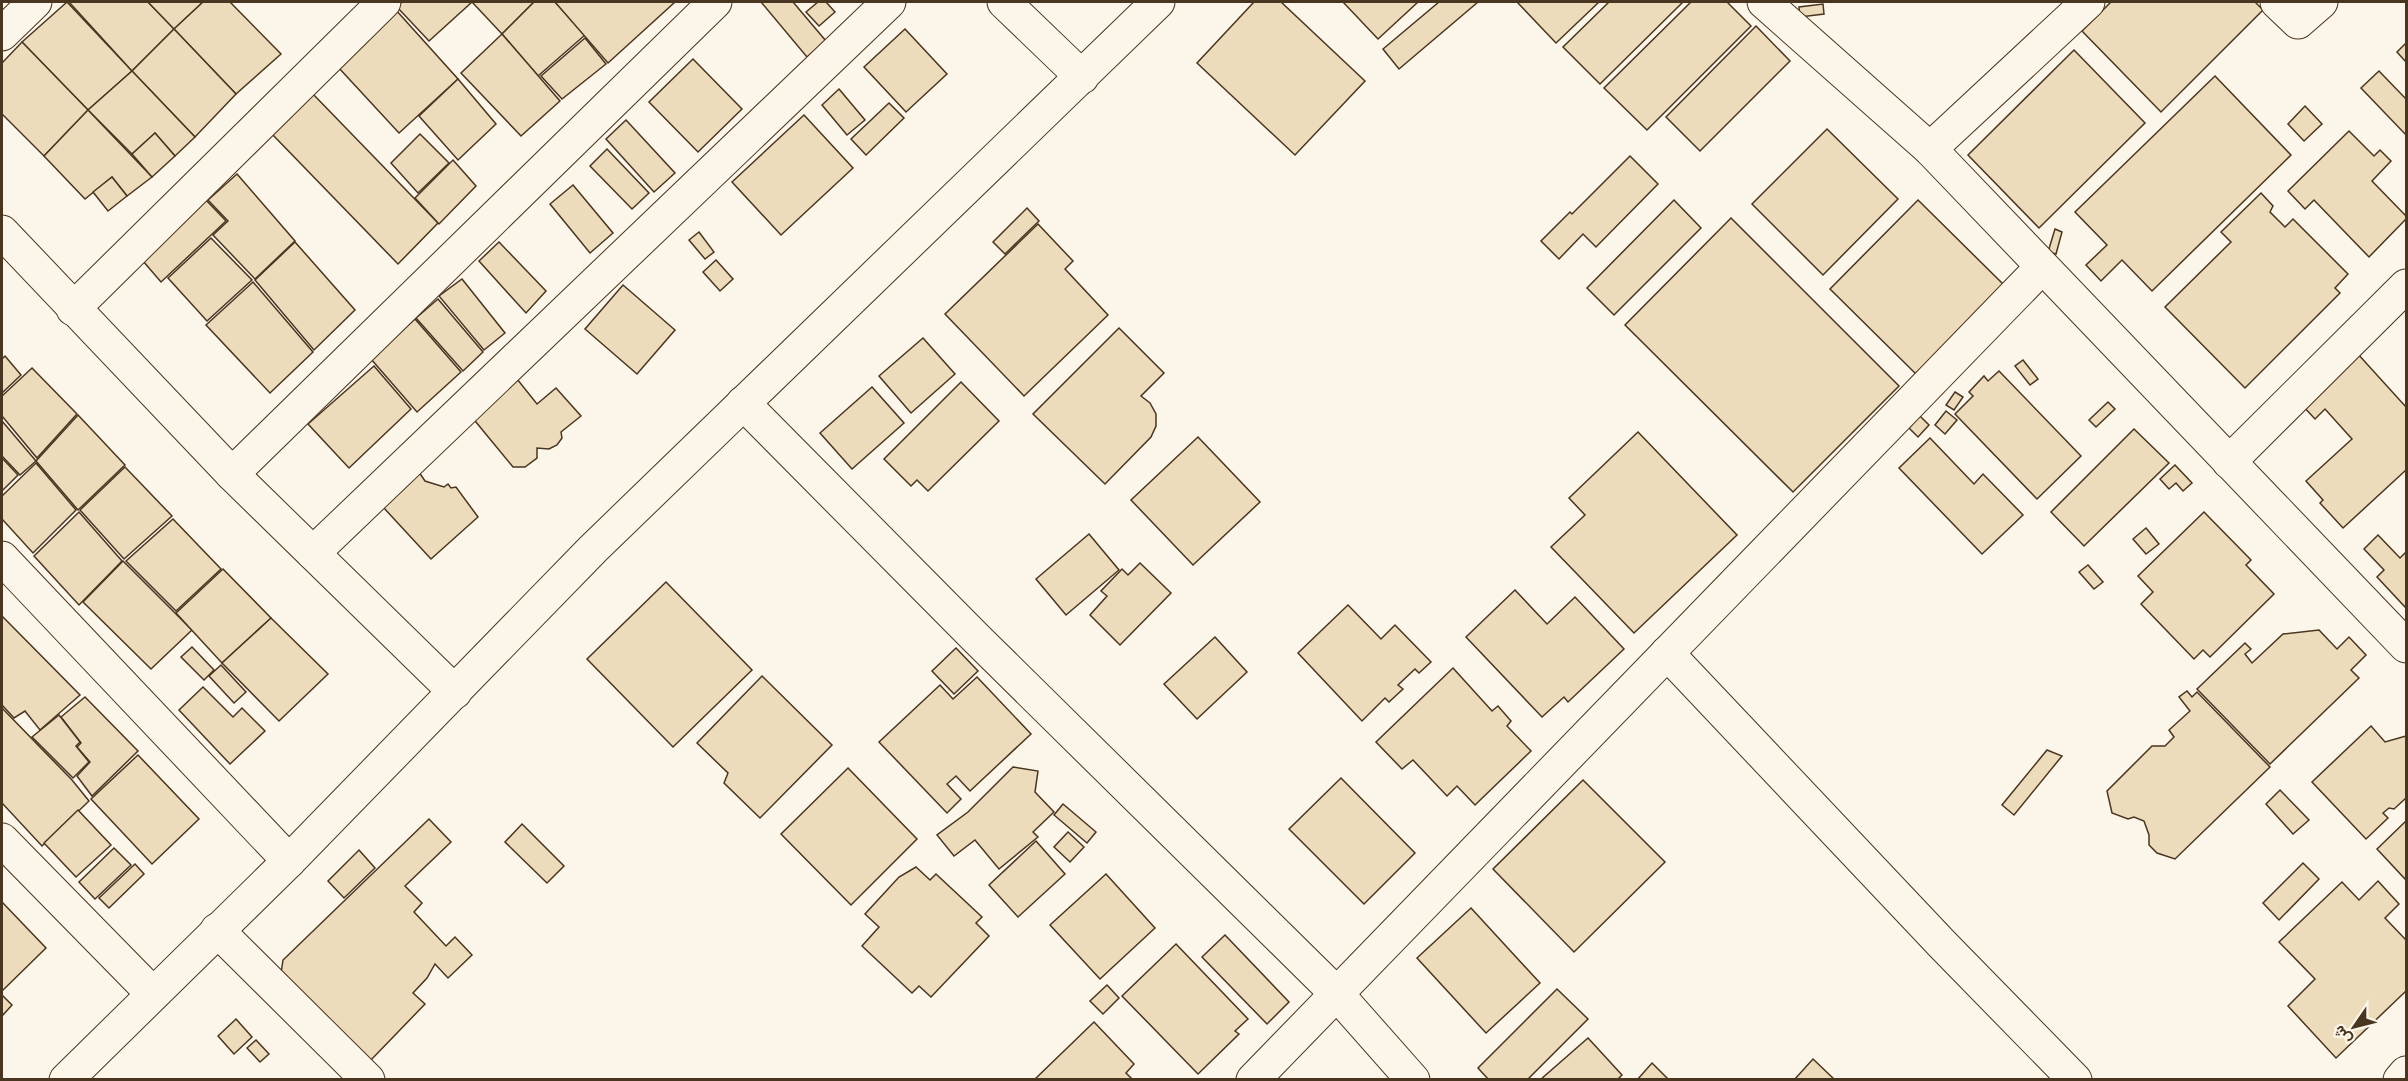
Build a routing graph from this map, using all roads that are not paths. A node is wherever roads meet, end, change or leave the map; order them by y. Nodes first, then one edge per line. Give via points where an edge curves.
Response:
1 (36, 2) edge
2 (384, 2) edge
3 (715, 2) edge
4 (889, 2) edge
5 (1004, 2) edge
6 (1158, 2) edge
7 (1764, 2) edge
8 (2088, 2) edge
9 (2277, 2) edge
10 (2321, 2) edge
11 (2, 34) edge
12 (1082, 77) junction
13 (1930, 149) junction
14 (2, 232) edge
15 (2042, 267) junction
16 (2406, 286) edge
17 (74, 309) junction
18 (743, 404) junction
19 (2229, 462) junction
20 (232, 474) junction
21 (313, 553) junction
22 (2, 558) edge
23 (2406, 646) edge
24 (1667, 653) junction
25 (455, 692) junction
26 (2, 840) edge
27 (289, 861) junction
28 (217, 930) junction
29 (153, 994) junction
30 (1337, 994) junction
31 (2406, 1073) edge
32 (66, 1080) edge
33 (368, 1080) edge
34 (1253, 1080) edge
35 (1413, 1080) edge
36 (2075, 1080) edge
37 (2400, 1080) edge

1 - 11 street
2 - 17 street
3 - 20 street
4 - 21 street
5 - 12 street
6 - 12 street
7 - 13 street
8 - 13 street
9 - 10 street via 2298,22
12 - 18 street
13 - 15 street
14 - 17 street
15 - 19 street
15 - 24 street
16 - 19 street
17 - 20 street
18 - 25 street via 593,549
18 - 30 street
19 - 23 street
20 - 21 street
21 - 25 street
22 - 27 street
24 - 30 street
24 - 36 street
25 - 27 street
26 - 29 street
27 - 28 street
28 - 29 street
28 - 33 street
29 - 32 street
30 - 34 street
30 - 35 street
31 - 37 street

